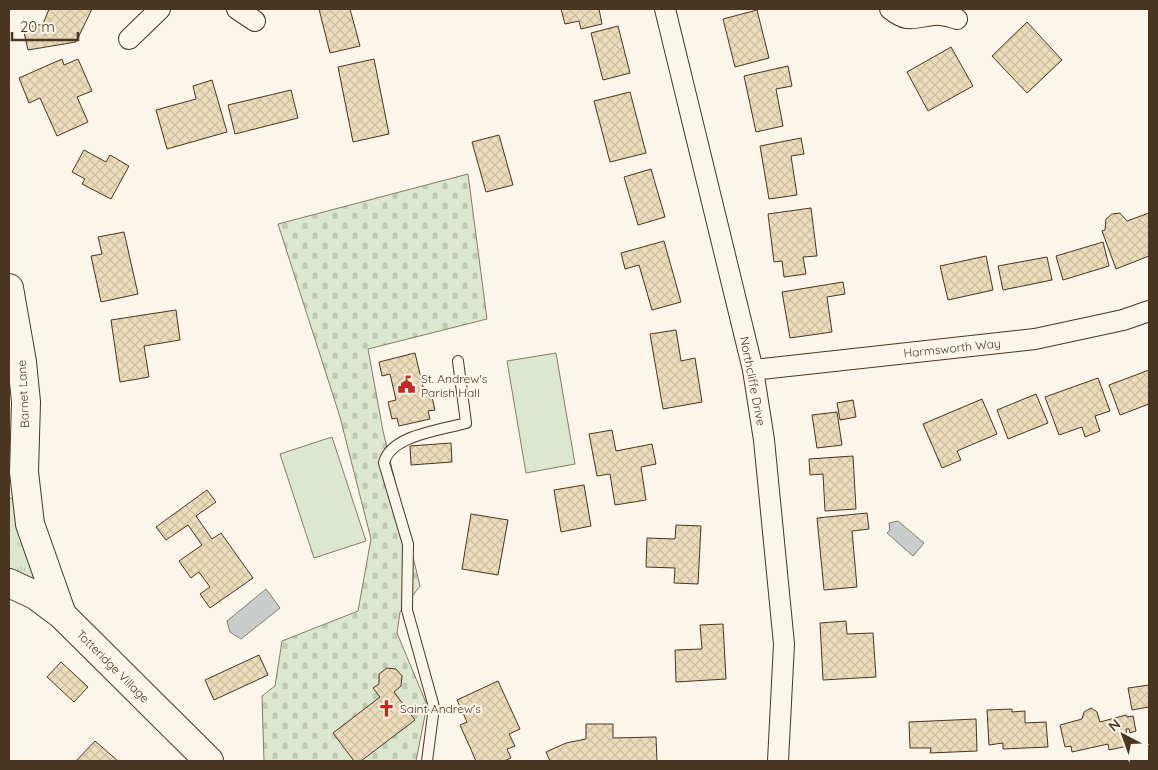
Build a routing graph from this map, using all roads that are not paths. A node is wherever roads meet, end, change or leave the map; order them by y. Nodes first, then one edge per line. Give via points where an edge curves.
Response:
1 (160, 9) edge
2 (237, 9) edge
3 (665, 9) edge
4 (890, 9) edge
5 (957, 19) dead end
6 (255, 21) dead end
7 (129, 39) dead end
8 (9, 288) edge
9 (1149, 311) edge
10 (458, 361) dead end
11 (753, 370) junction
12 (16, 478) edge
13 (9, 583) edge
14 (62, 615) junction
15 (209, 761) edge
16 (427, 761) edge
17 (778, 761) edge

1 - 7 street
2 - 6 street
3 - 11 street, Northcliffe Drive
4 - 5 street via 912,20 934,15
8 - 12 street, Barnet Lane via 24,382 26,452
9 - 11 street, Harmsworth Way via 1123,320 1035,339
10 - 16 lane via 466,424 406,440 390,450 384,463 408,544 408,610 434,707
11 - 17 street, Northcliffe Drive via 764,440 784,644
12 - 14 street, Barnet Lane
13 - 14 street, Totteridge Village via 35,595
14 - 15 street, Totteridge Village

